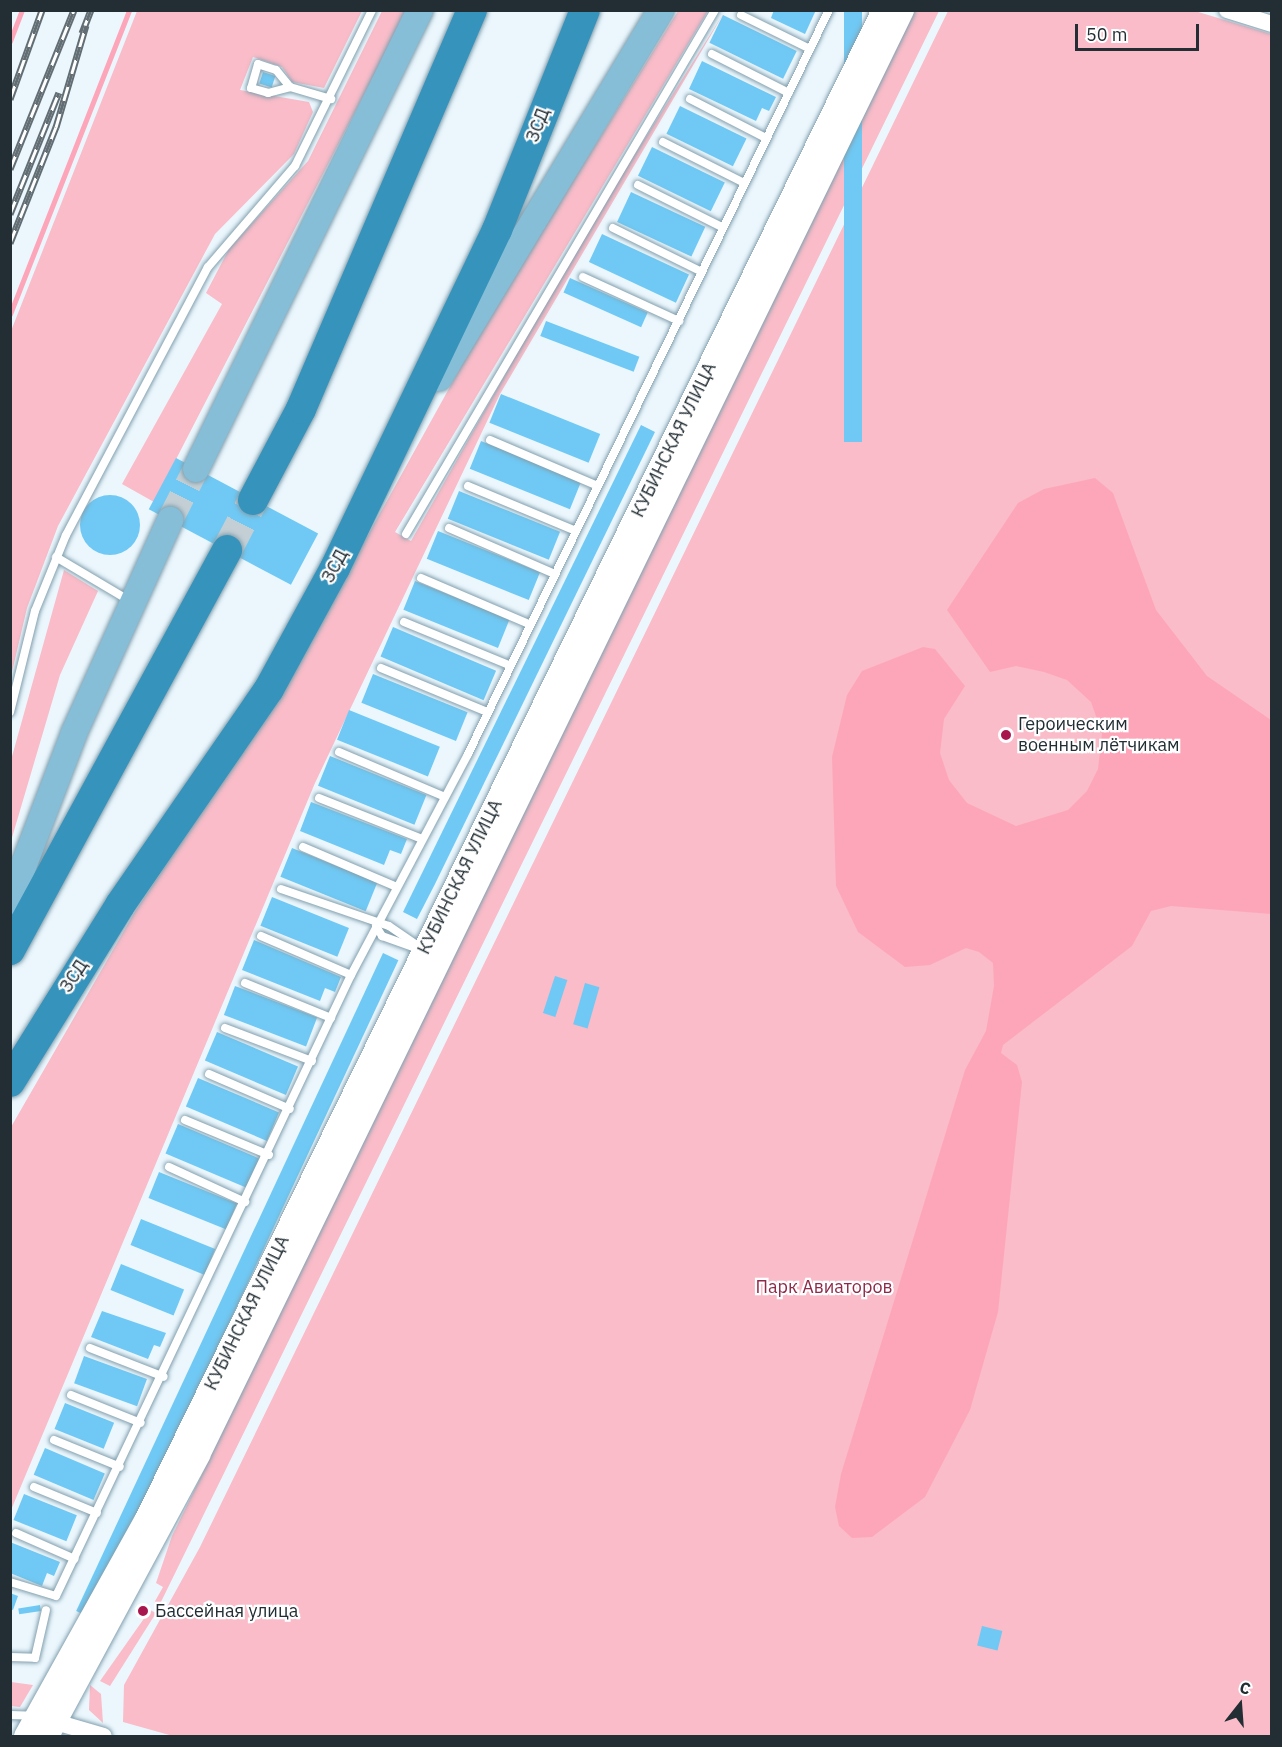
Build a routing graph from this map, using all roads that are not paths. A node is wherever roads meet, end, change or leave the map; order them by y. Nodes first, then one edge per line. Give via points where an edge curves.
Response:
1 (372, 10) edge
2 (420, 10) edge
3 (472, 10) edge
4 (585, 10) edge
5 (661, 10) edge
6 (715, 10) edge
7 (829, 10) edge
8 (883, 10) edge
9 (903, 10) edge
10 (1227, 10) edge
11 (741, 15) dead end
12 (1272, 24) edge
13 (810, 49) junction
14 (711, 54) dead end
15 (290, 87) junction
16 (789, 93) junction
17 (331, 99) junction
18 (690, 99) dead end
19 (766, 138) junction
20 (663, 142) dead end
21 (744, 183) junction
22 (638, 185) dead end
23 (722, 227) junction
24 (614, 228) dead end
25 (700, 271) junction
26 (583, 277) dead end
27 (680, 321) junction
28 (490, 440) dead end
29 (396, 450) junction
30 (196, 469) tunnel mouth
31 (468, 486) dead end
32 (598, 486) junction
33 (253, 500) tunnel mouth
34 (170, 520) tunnel mouth
35 (449, 528) dead end
36 (576, 531) junction
37 (406, 534) dead end
38 (226, 550) tunnel mouth
39 (56, 557) junction
40 (555, 574) junction
41 (421, 578) dead end
42 (133, 602) junction
43 (404, 622) dead end
44 (529, 624) junction
45 (509, 665) junction
46 (381, 668) dead end
47 (10, 712) edge
48 (487, 712) junction
49 (339, 752) dead end
50 (444, 797) junction
51 (319, 798) dead end
52 (422, 839) junction
53 (303, 847) dead end
54 (397, 887) junction
55 (281, 889) dead end
56 (10, 901) edge
57 (376, 926) junction
58 (261, 936) dead end
59 (10, 950) edge
60 (431, 954) junction
61 (351, 975) junction
62 (245, 983) dead end
63 (331, 1018) junction
64 (225, 1028) dead end
65 (312, 1061) junction
66 (209, 1074) dead end
67 (10, 1082) edge
68 (290, 1109) junction
69 (185, 1120) dead end
70 (268, 1155) junction
71 (169, 1167) dead end
72 (246, 1202) junction
73 (90, 1348) dead end
74 (164, 1377) junction
75 (71, 1395) dead end
76 (141, 1423) junction
77 (54, 1440) dead end
78 (120, 1467) junction
79 (34, 1487) dead end
80 (97, 1513) junction
81 (16, 1533) dead end
82 (75, 1558) junction
83 (10, 1582) edge
84 (46, 1610) dead end
85 (10, 1657) edge
86 (10, 1715) edge
87 (46, 1725) edge
88 (25, 1737) edge
89 (104, 1737) edge

1 - 17 lane
2 - 30 main road
3 - 33 highway via 301,410
4 - 29 highway, ЗСД via 497,230
5 - 29 main road
6 - 37 lane
7 - 13 lane
8 - 60 main road, КУБИНСКАЯ УЛИЦА
9 - 60 main road, КУБИНСКАЯ УЛИЦА
10 - 12 street
11 - 13 lane
13 - 16 lane
14 - 16 lane
15 - 15 lane via 276,70 258,64 251,88 268,93
15 - 17 lane
16 - 19 lane
17 - 39 lane via 295,166 226,239 208,267
18 - 19 lane
19 - 21 lane
20 - 21 lane
21 - 23 lane
22 - 23 lane
23 - 25 lane
24 - 25 lane
25 - 27 lane
26 - 27 lane
27 - 32 lane
28 - 32 lane
29 - 67 highway, ЗСД via 269,689 120,905
31 - 36 lane
32 - 36 lane
34 - 42 main road
35 - 40 lane
36 - 40 lane
38 - 59 highway
39 - 42 lane
39 - 47 lane via 35,611
40 - 44 lane
41 - 44 lane
42 - 56 main road via 74,733
43 - 45 lane
44 - 45 lane
45 - 48 lane
46 - 48 lane
48 - 50 lane
49 - 50 lane
50 - 52 lane
51 - 52 lane
52 - 54 lane
53 - 54 lane
54 - 57 lane
55 - 57 lane
57 - 60 lane via 382,936
57 - 61 lane
58 - 61 lane
60 - 87 main road, КУБИНСКАЯ УЛИЦА via 168,1516
61 - 63 lane
62 - 63 lane
63 - 65 lane
64 - 65 lane
65 - 68 lane
66 - 68 lane
68 - 70 lane
69 - 70 lane
70 - 72 lane
71 - 72 lane
72 - 74 lane
73 - 74 lane
74 - 76 lane
75 - 76 lane
76 - 78 lane
77 - 78 lane
78 - 80 lane
79 - 80 lane
80 - 82 lane
81 - 82 lane
82 - 83 lane via 56,1596
84 - 85 lane via 35,1658
86 - 87 lane
87 - 88 main road, КУБИНСКАЯ УЛИЦА
87 - 89 street

